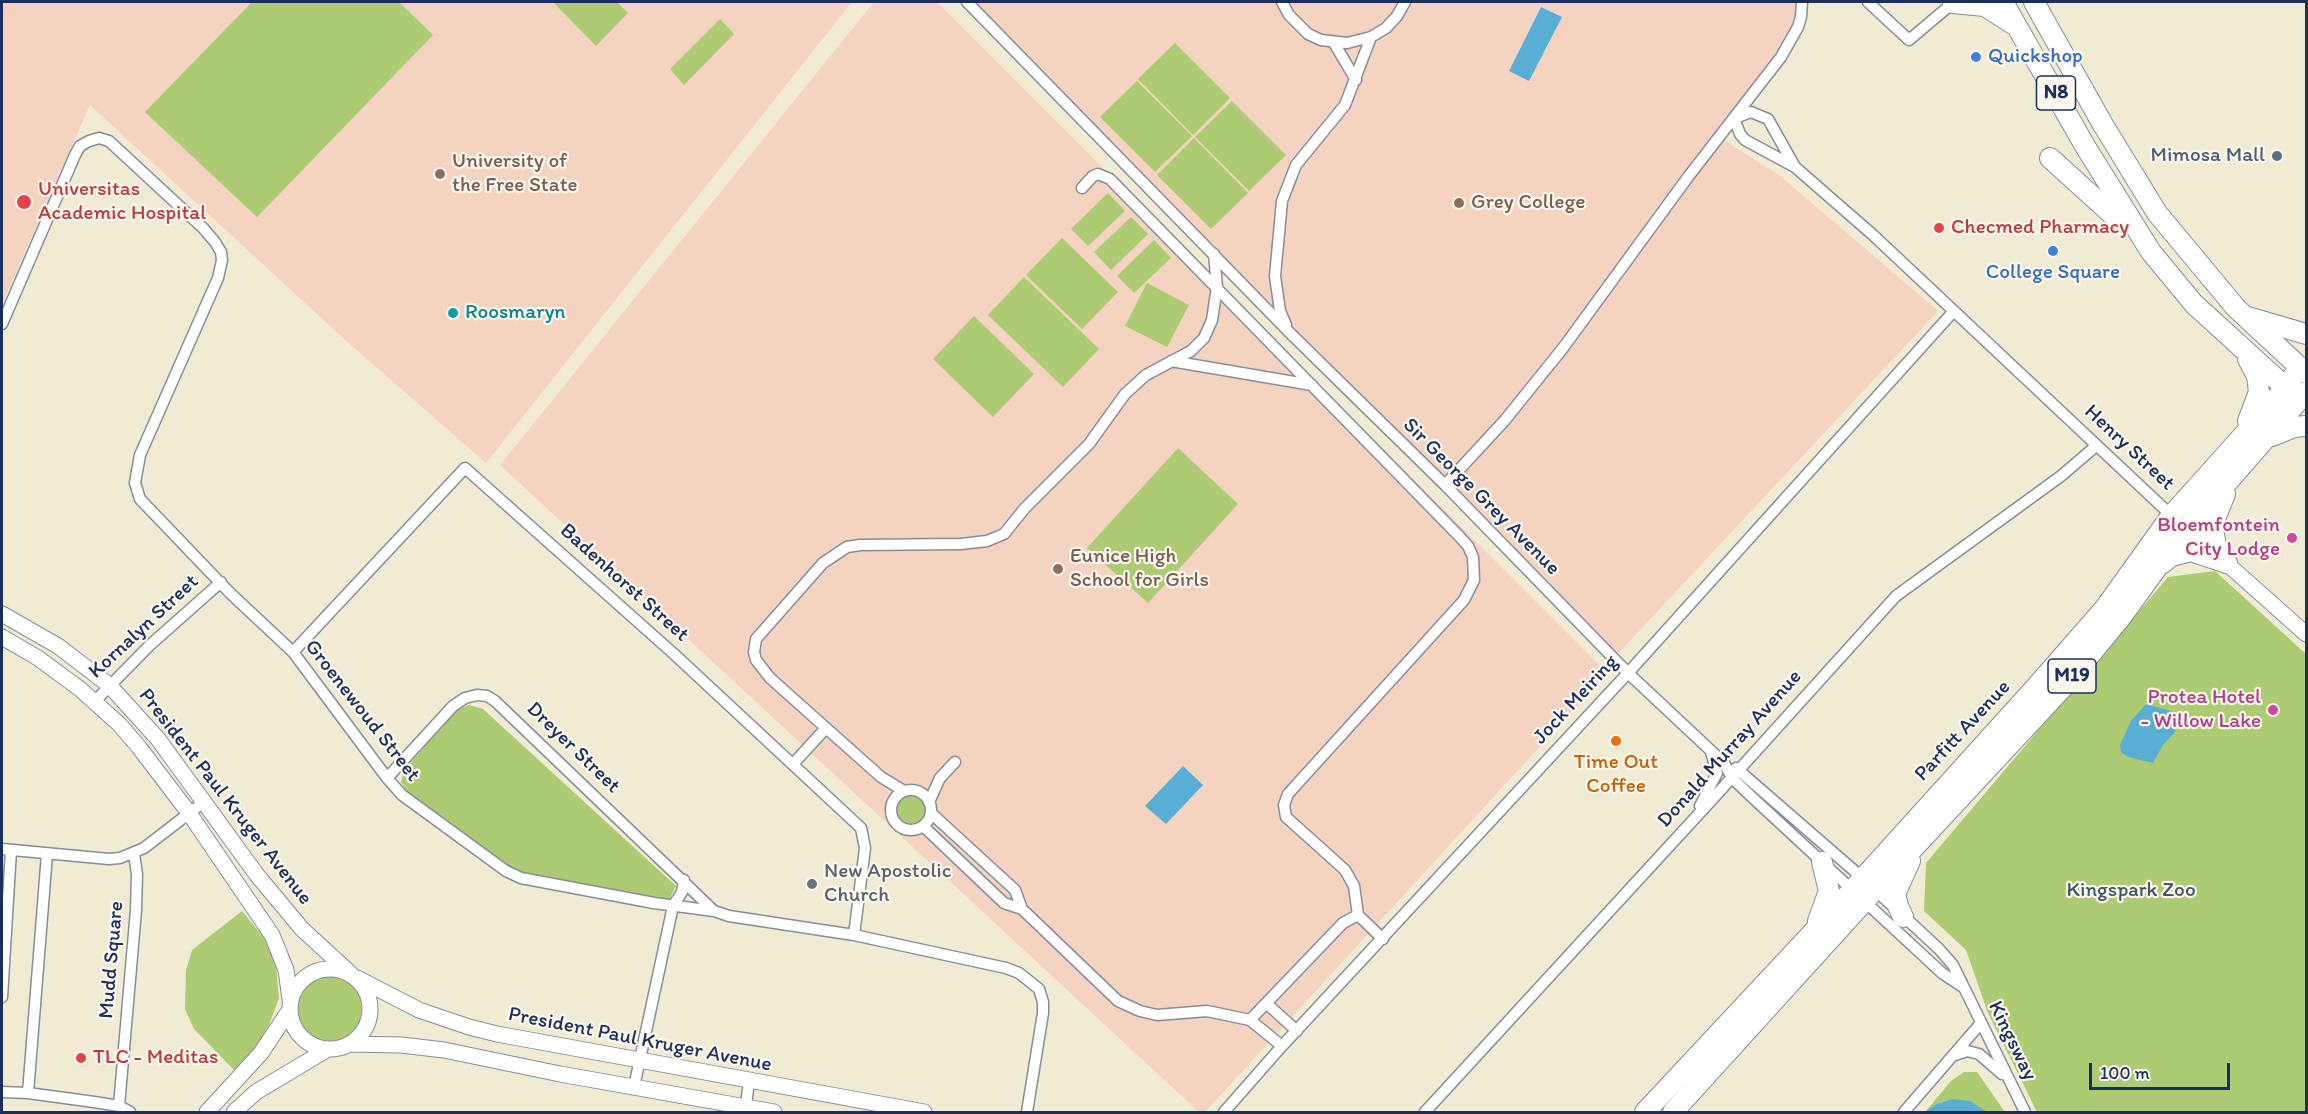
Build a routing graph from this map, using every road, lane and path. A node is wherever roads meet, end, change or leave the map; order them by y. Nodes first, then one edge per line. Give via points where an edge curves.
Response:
1 (967, 2) edge
2 (1282, 2) edge
3 (1405, 2) edge
4 (1803, 2) edge
5 (1868, 2) edge
6 (2003, 2) edge
7 (2034, 2) edge
8 (1948, 5) edge
9 (2022, 31) junction
10 (1371, 37) junction
11 (1334, 43) junction
12 (1356, 80) junction
13 (1761, 84) junction
14 (1761, 115) junction
15 (1734, 118) junction
16 (2050, 158) dead end
17 (1795, 167) junction
18 (1082, 188) dead end
19 (2134, 225) junction
20 (1214, 254) junction
21 (1217, 287) junction
22 (1953, 312) junction
23 (2243, 315) junction
24 (2, 324) edge
25 (1290, 333) junction
26 (2307, 334) edge
27 (2240, 347) junction
28 (1171, 361) junction
29 (2304, 368) edge
30 (1312, 385) junction
31 (2299, 396) edge
32 (2307, 426) edge
33 (2241, 437) junction
34 (2096, 446) junction
35 (2258, 447) junction
36 (2234, 474) junction
37 (1444, 485) junction
38 (2170, 516) junction
39 (2187, 529) junction
40 (2227, 563) junction
41 (2157, 566) junction
42 (220, 582) junction
43 (4, 621) edge
44 (2307, 634) edge
45 (2, 638) edge
46 (292, 652) junction
47 (1628, 673) junction
48 (2066, 684) junction
49 (109, 685) junction
50 (95, 701) junction
51 (826, 728) junction
52 (1994, 732) junction
53 (1711, 751) junction
54 (955, 762) dead end
55 (793, 764) junction
56 (400, 765) junction
57 (1736, 773) junction
58 (881, 777) junction
59 (387, 778) junction
60 (940, 778) junction
61 (395, 787) junction
62 (904, 791) junction
63 (916, 791) junction
64 (1718, 793) junction
65 (894, 799) junction
66 (1754, 799) junction
67 (205, 801) junction
68 (930, 807) junction
69 (189, 813) junction
70 (1691, 822) junction
71 (923, 826) junction
72 (1922, 840) junction
73 (6, 850) edge
74 (47, 854) junction
75 (134, 854) junction
76 (1822, 862) junction
77 (684, 880) junction
78 (1863, 890) junction
79 (673, 906) junction
80 (1022, 909) junction
81 (714, 911) junction
82 (1358, 915) junction
83 (1903, 917) junction
84 (1815, 929) junction
85 (854, 935) junction
86 (1383, 939) junction
87 (353, 976) junction
88 (1963, 987) junction
89 (2, 997) edge
90 (1266, 1003) junction
91 (290, 1005) junction
92 (1250, 1020) junction
93 (1981, 1023) junction
94 (1297, 1031) junction
95 (350, 1044) junction
96 (1282, 1046) junction
97 (565, 1048) junction
98 (328, 1049) junction
99 (1952, 1056) junction
100 (639, 1062) junction
101 (560, 1074) junction
102 (749, 1082) junction
103 (2012, 1086) junction
104 (634, 1087) junction
105 (2, 1092) edge
106 (28, 1093) junction
107 (119, 1106) junction
108 (745, 1110) edge
109 (1672, 1112) edge
110 (130, 1113) edge
111 (207, 1113) edge
112 (234, 1113) edge
113 (774, 1113) edge
114 (924, 1113) edge
115 (1027, 1113) edge
116 (1224, 1113) edge
117 (1425, 1113) edge
118 (1645, 1113) edge
119 (1904, 1113) edge
120 (2025, 1113) edge

1 - 20 street, Sir George Grey Avenue
2 - 11 street via 1298,25 1315,37
3 - 10 street via 1386,28
4 - 13 street via 1794,37
5 - 8 street via 1909,40
6 - 9 highway, N8
7 - 23 highway, N8 via 2157,213
8 - 9 highway via 1985,6
9 - 19 highway, N8
10 - 11 street
10 - 12 street
11 - 12 street
12 - 25 street via 1345,105 1296,165 1282,201 1276,285 1280,311
13 - 14 street via 1757,96
13 - 15 street
14 - 15 street via 1751,112
14 - 17 street via 1771,124
15 - 17 street via 1745,140
15 - 37 street via 1541,375
16 - 19 highway via 2113,216
17 - 22 street, Henry Street
18 - 21 street via 1098,174 1110,178
19 - 27 highway, N8 via 2171,279
20 - 21 street
20 - 25 street, Sir George Grey Avenue
21 - 28 street via 1212,320 1204,338 1191,351
21 - 30 street
22 - 34 street, Henry Street
22 - 47 street, Jock Meiring
23 - 26 highway
23 - 29 highway, N8
24 - 42 street, Groenewoud Street via 69,165 80,146 89,141 99,138 115,145 203,228 221,252 221,269 140,455 135,483 145,505
25 - 37 street, Sir George Grey Avenue
27 - 31 highway, N8
27 - 33 highway via 2257,376 2259,392
28 - 30 street
28 - 51 street via 1146,375 1125,394 1089,444 1004,534 961,544 854,546 838,551 823,563 771,620 754,647 756,660 770,678
29 - 31 highway, Parfitt Avenue / M19
30 - 82 street via 1459,536 1470,550 1474,565 1474,580 1464,600 1288,794 1284,805 1286,817 1345,870 1354,886
31 - 33 highway, Parfitt Avenue / M19
31 - 35 highway, Parfitt Avenue / M19
32 - 35 highway via 2284,430
33 - 38 highway, Parfitt Avenue / M19
34 - 38 street, Henry Street
34 - 57 street, Donald Murray Avenue via 2076,465 1896,596
35 - 36 highway, Parfitt Avenue / M19
36 - 39 highway, Parfitt Avenue / M19
36 - 40 highway via 2212,526 2217,549
37 - 47 street, Sir George Grey Avenue
38 - 39 street, Henry Street
38 - 52 highway, Parfitt Avenue / M19 via 2105,608
39 - 40 street, Henry Street
39 - 41 highway, Parfitt Avenue / M19
40 - 41 highway via 2191,551 2171,556
40 - 44 street, Henry Street
41 - 48 highway, Parfitt Avenue / M19
42 - 46 street, Groenewoud Street
42 - 49 street, Kornalyn Street
43 - 49 street, President Paul Kruger Avenue via 58,646
45 - 50 street, President Paul Kruger Avenue via 52,668
46 - 55 street, Badenhorst Street via 465,468
46 - 59 street, Groenewoud Street
47 - 53 street, Sir George Grey Avenue
47 - 86 street, Jock Meiring
48 - 52 highway via 2047,697 2015,730
48 - 72 highway, Parfitt Avenue / M19
49 - 50 street, Kornalyn Street
49 - 67 street, President Paul Kruger Avenue via 159,739
50 - 69 street, President Paul Kruger Avenue via 138,746
51 - 55 street
51 - 58 street
52 - 78 highway, Parfitt Avenue / M19
53 - 57 street, Sir George Grey Avenue
53 - 70 street via 1717,773
54 - 60 street
55 - 85 street, Badenhorst Street via 861,828 865,848
56 - 59 street, Dreyer Street
56 - 61 street, Dreyer Street
56 - 77 street, Dreyer Street via 453,706 465,698 487,696
57 - 64 street, Donald Murray Avenue
57 - 66 street, Sir George Grey Avenue
57 - 78 street, Sir George Grey Avenue
58 - 62 street
58 - 65 street
59 - 61 street, Groenewoud Street
60 - 63 street
60 - 68 street
61 - 79 street, Groenewoud Street via 515,876
62 - 63 street
62 - 65 street
63 - 68 street via 923,794
64 - 66 street via 1732,792
64 - 70 street, Donald Murray Avenue
65 - 71 street via 891,815 899,827 914,830
66 - 76 street, Sir George Grey Avenue
67 - 69 street
67 - 87 street, President Paul Kruger Avenue via 256,875 302,929
68 - 71 street via 929,819
68 - 80 street via 1015,890
69 - 75 street
69 - 91 street, President Paul Kruger Avenue via 272,935 286,970
70 - 117 street, Donald Murray Avenue
71 - 80 street via 1005,903
72 - 78 highway, Parfitt Avenue / M19
72 - 83 highway via 1895,894
73 - 74 street
73 - 89 street
74 - 75 street via 110,859
74 - 106 street
75 - 107 street, Mudd Square via 136,910
76 - 78 street, Sir George Grey Avenue
76 - 84 highway via 1829,891
77 - 79 street
77 - 81 street, Dreyer Street
78 - 83 street, Kingsway
78 - 84 highway, Parfitt Avenue / M19
78 - 88 street, Kingsway via 1942,972
78 - 109 highway, Parfitt Avenue / M19
79 - 81 street, Groenewoud Street
79 - 100 street
80 - 92 street via 1126,1005 1157,1015 1207,1011
81 - 85 street, Groenewoud Street
82 - 86 street
82 - 90 street via 1343,923
83 - 88 street, Kingsway via 1953,965
84 - 118 highway, Parfitt Avenue / M19
85 - 115 street, Groenewoud Street via 1006,968 1039,989 1043,1013
86 - 94 street, Jock Meiring
87 - 91 street via 335,969 320,969 296,986
87 - 95 street via 365,988 371,1013 367,1026
87 - 97 street, President Paul Kruger Avenue via 419,1010 469,1028
88 - 93 street, Kingsway
90 - 92 street
90 - 94 street
91 - 98 street via 292,1024 299,1036 309,1044
91 - 111 street via 261,1053
92 - 96 street
93 - 99 street
93 - 103 street, Kingsway
94 - 96 street, Jock Meiring
95 - 98 street
95 - 101 street via 444,1050
96 - 116 street, Jock Meiring
97 - 100 street, President Paul Kruger Avenue
97 - 101 street
98 - 112 street via 256,1092
99 - 103 street via 1979,1054
99 - 119 street
100 - 102 street, President Paul Kruger Avenue
100 - 104 street
101 - 104 street
102 - 108 street
102 - 114 street, President Paul Kruger Avenue
103 - 120 street, Kingsway
104 - 108 street
105 - 106 street
106 - 107 street
107 - 110 street
108 - 113 street

